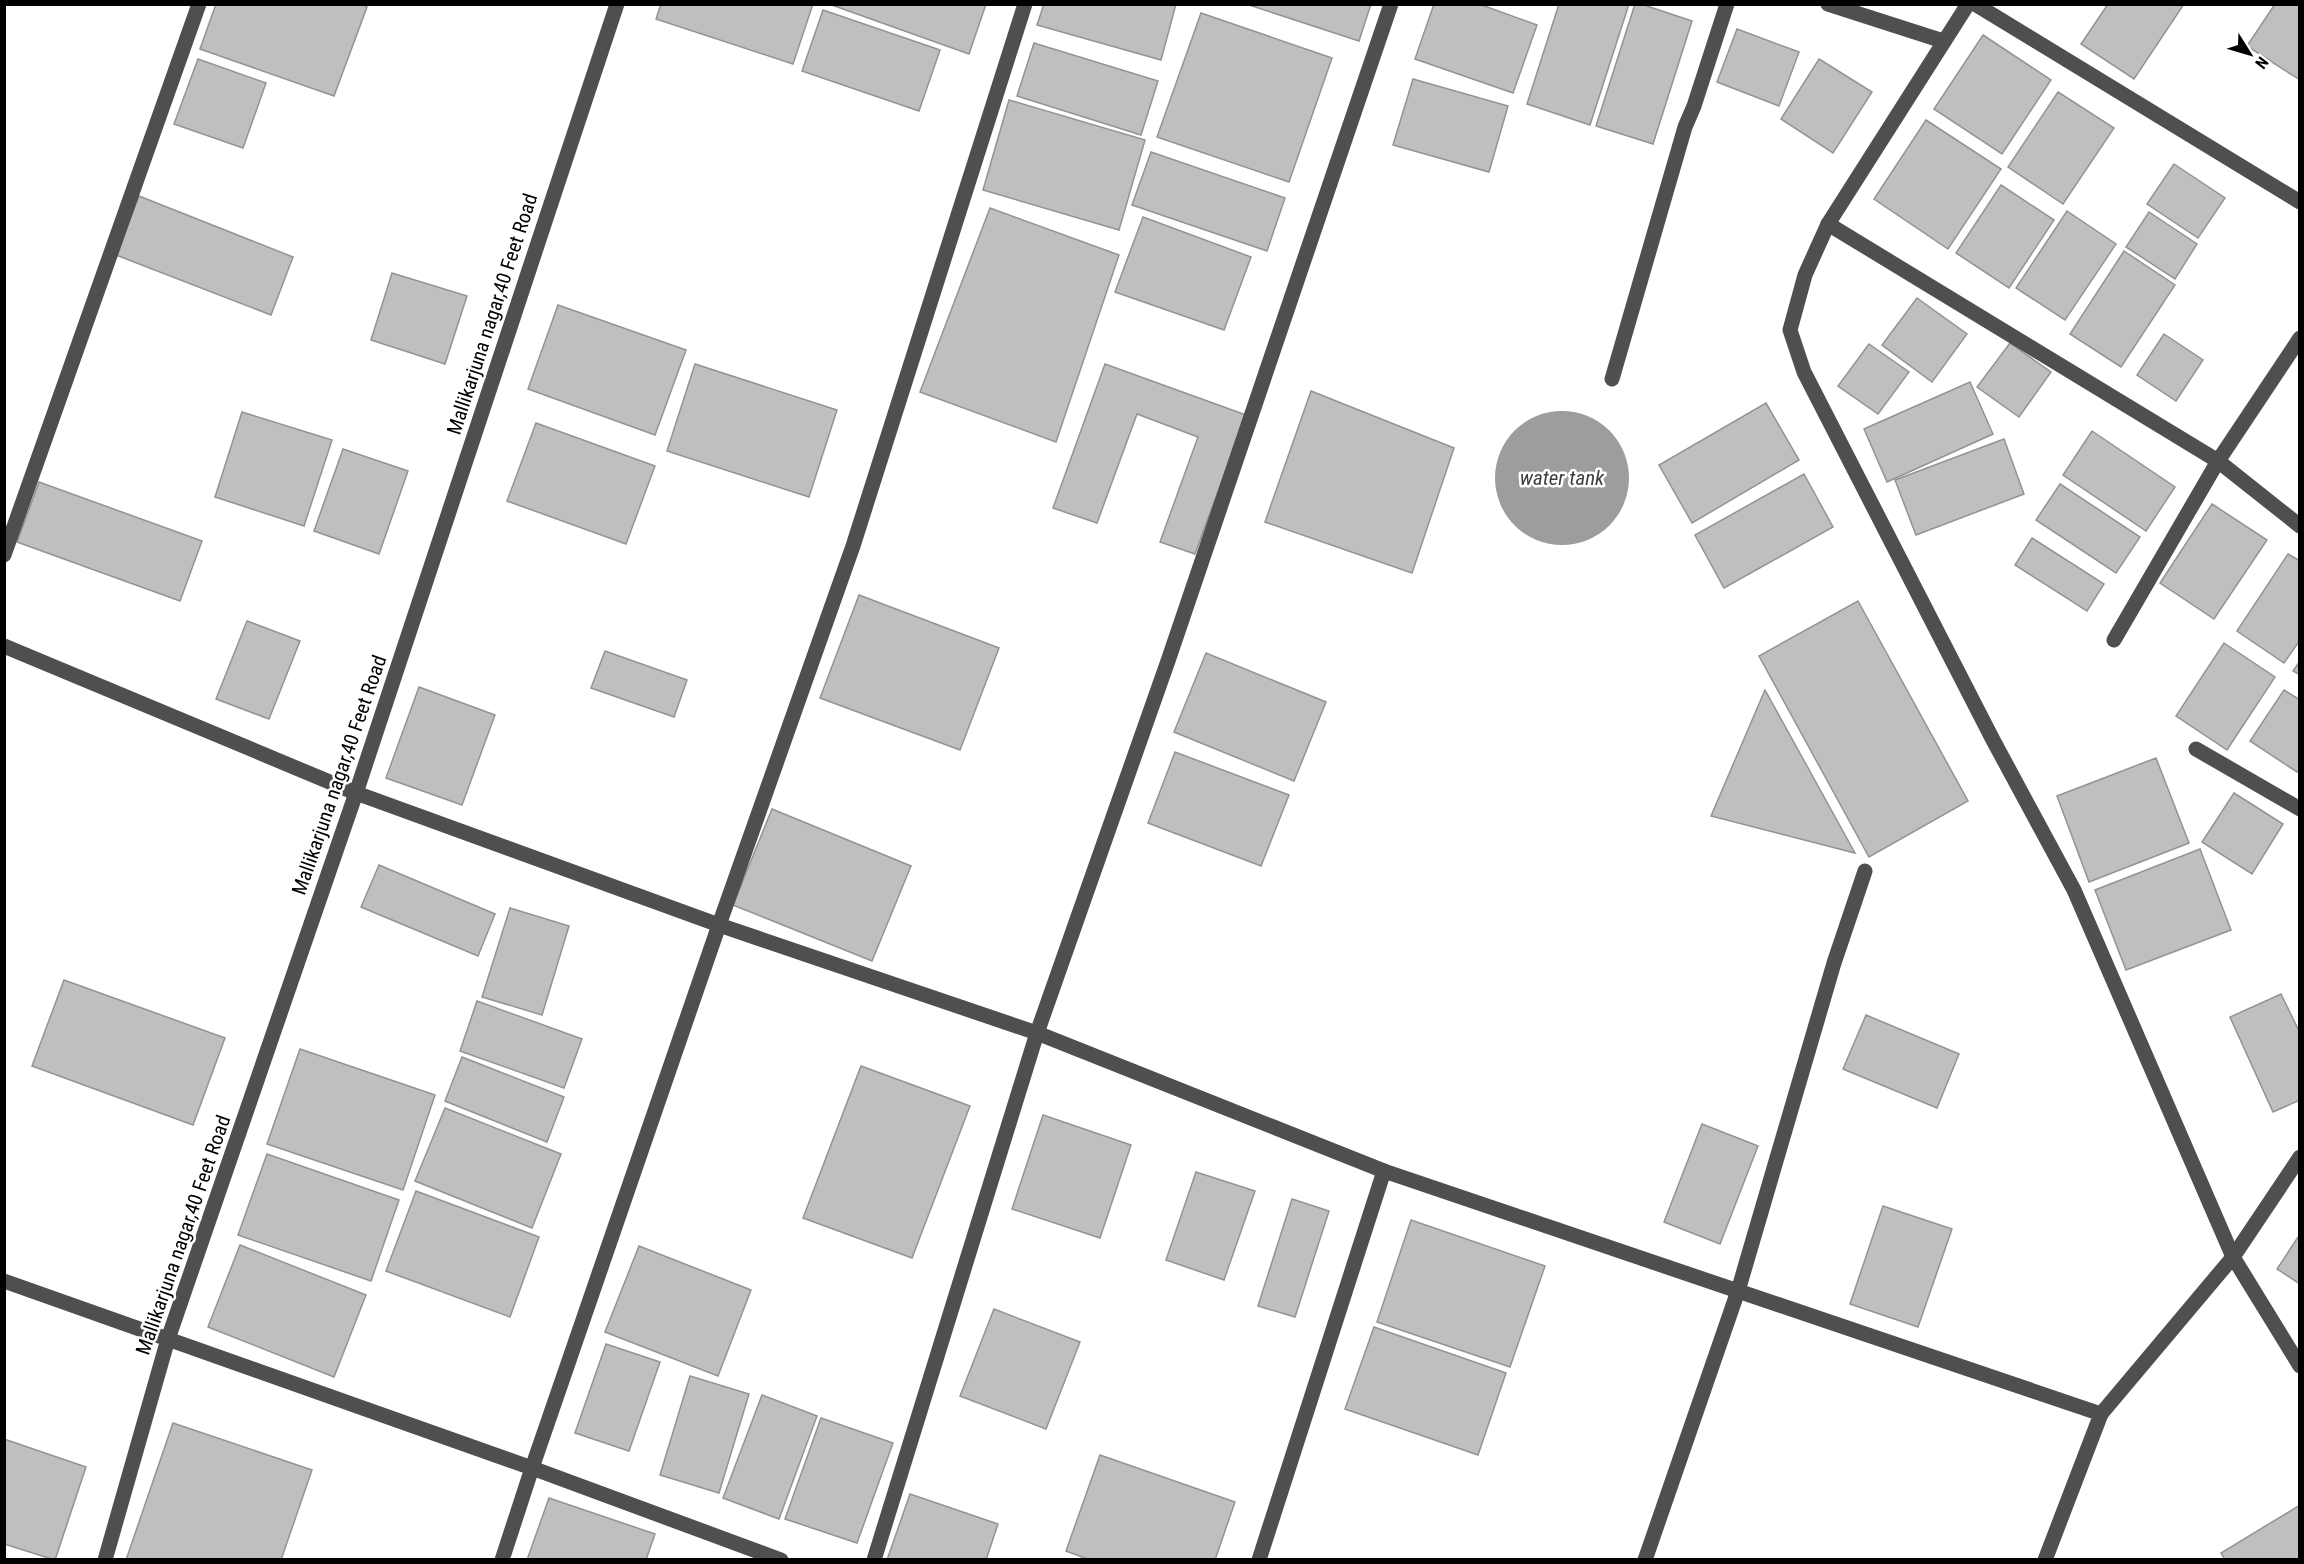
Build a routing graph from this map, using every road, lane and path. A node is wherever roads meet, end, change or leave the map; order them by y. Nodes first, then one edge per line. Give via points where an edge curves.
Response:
1 (199, 4) edge
2 (617, 4) edge
3 (1025, 4) edge
4 (1391, 4) edge
5 (1727, 4) edge
6 (1828, 4) edge
7 (1968, 4) edge
8 (1975, 4) edge
9 (1943, 41) junction
10 (2300, 202) edge
11 (1828, 224) junction
12 (2300, 338) edge
13 (1612, 379) dead end
14 (2218, 461) junction
15 (2300, 526) edge
16 (4, 555) edge
17 (2114, 640) dead end
18 (4, 646) edge
19 (2196, 749) dead end
20 (356, 793) junction
21 (2300, 809) edge
22 (1865, 870) dead end
23 (719, 925) junction
24 (1037, 1034) junction
25 (2300, 1157) edge
26 (1383, 1171) junction
27 (2233, 1257) junction
28 (4, 1281) edge
29 (1738, 1291) junction
30 (168, 1339) junction
31 (2300, 1366) edge
32 (2101, 1414) junction
33 (531, 1468) junction
34 (105, 1560) edge
35 (502, 1560) edge
36 (781, 1560) edge
37 (874, 1560) edge
38 (1259, 1560) edge
39 (1645, 1560) edge
40 (2045, 1560) edge

1 - 16 street
2 - 20 street, Mallikarjuna nagar,40 Feet Road
3 - 23 street via 853,546
4 - 24 street
5 - 13 street via 1685,127
6 - 9 street
7 - 9 street
8 - 10 street
9 - 11 street
11 - 14 street
11 - 27 street via 1805,275 1790,330 1804,372 2074,890
12 - 14 street
14 - 15 street
14 - 17 street
18 - 20 street
19 - 21 street
20 - 23 street
20 - 30 street, Mallikarjuna nagar,40 Feet Road
22 - 29 street
23 - 24 street
23 - 33 street
24 - 26 street
24 - 37 street
25 - 27 street
26 - 29 street
26 - 38 street
27 - 31 street
27 - 32 street
28 - 30 street
29 - 32 street
29 - 39 street
30 - 33 street
30 - 34 street, Mallikarjuna nagar,40 Feet Road
32 - 40 street
33 - 35 street
33 - 36 street

